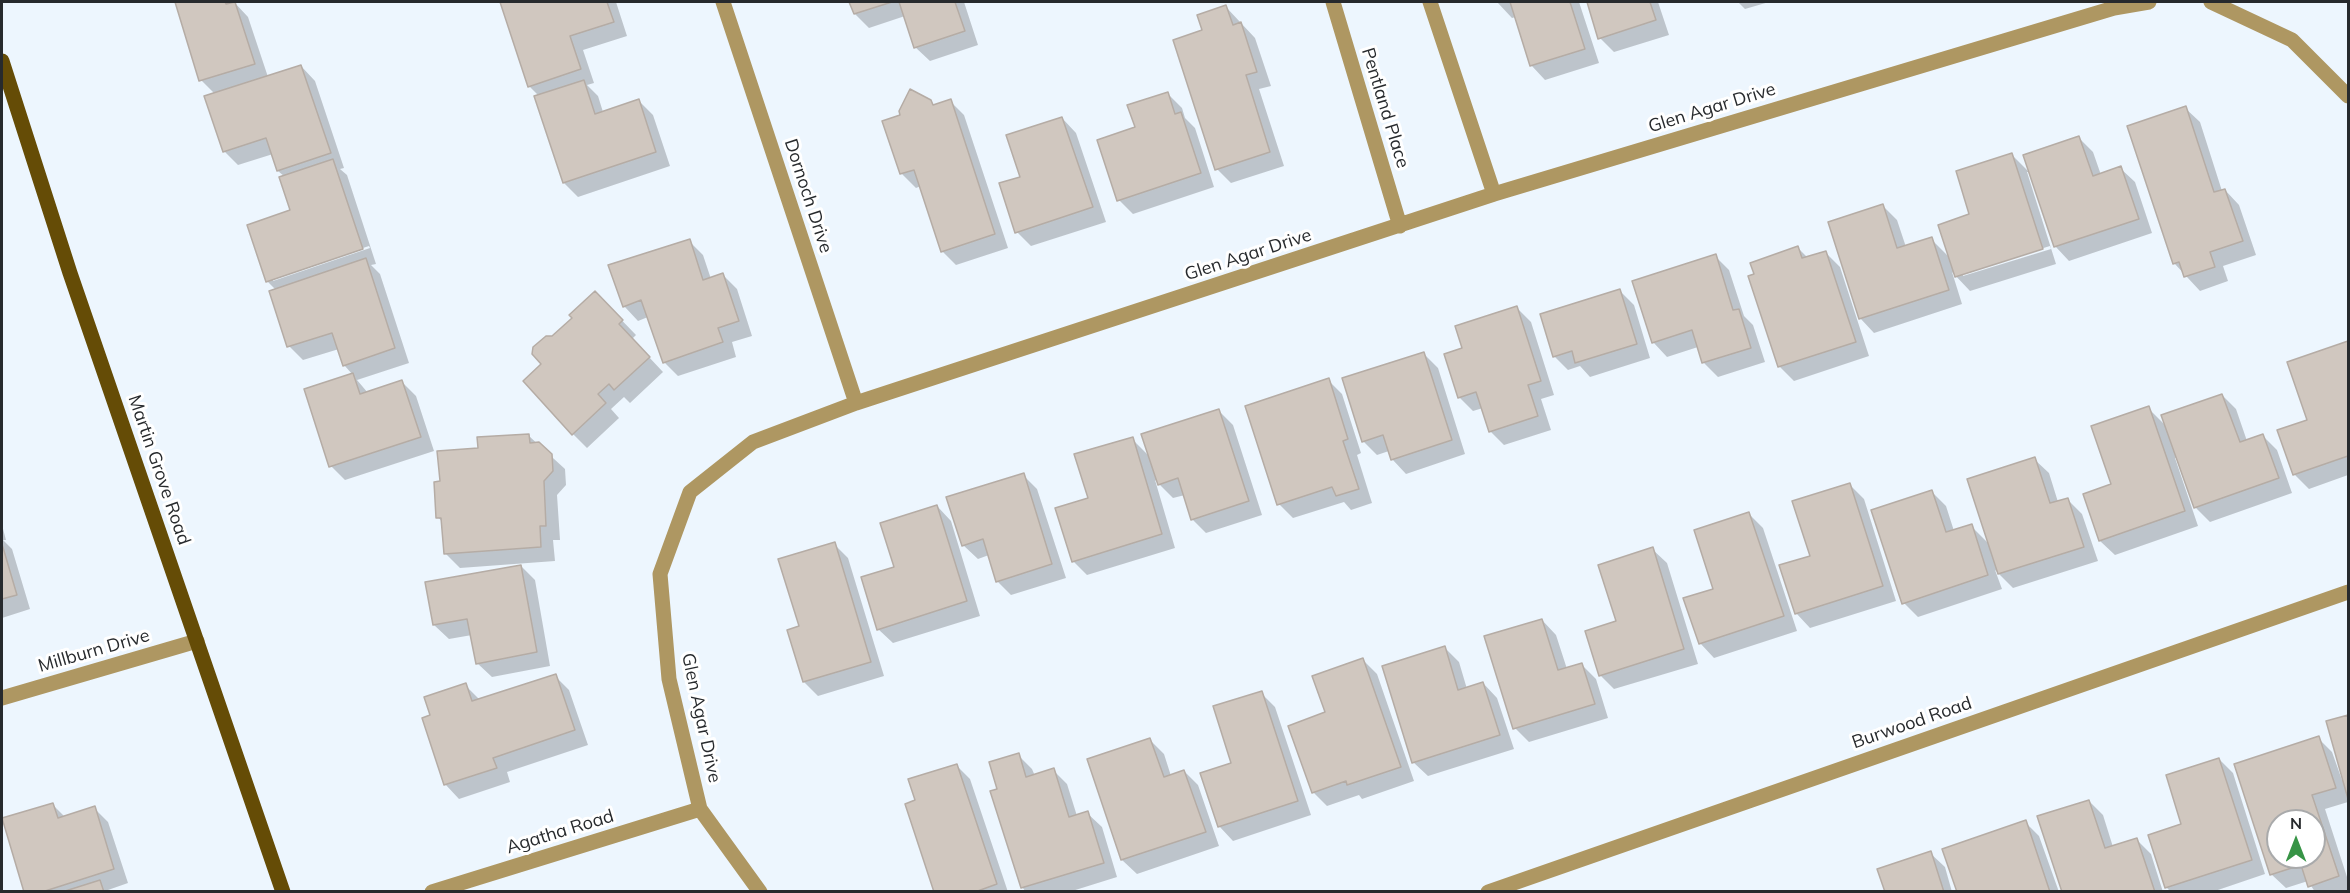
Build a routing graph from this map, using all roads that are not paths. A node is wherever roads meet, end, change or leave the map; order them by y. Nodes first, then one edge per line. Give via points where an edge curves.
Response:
1 (723, 2) edge
2 (1333, 2) edge
3 (1430, 2) edge
4 (2149, 2) edge
5 (2211, 2) edge
6 (2, 61) edge
7 (2349, 96) edge
8 (1494, 194) junction
9 (1400, 226) junction
10 (856, 402) junction
11 (2349, 592) edge
12 (196, 641) junction
13 (2, 698) edge
14 (700, 809) junction
15 (283, 891) edge
16 (432, 891) edge
17 (760, 891) edge
18 (1488, 891) edge

1 - 10 street, Dornoch Drive
2 - 9 street, Pentland Place
3 - 8 street
4 - 8 street, Glen Agar Drive via 2114,8
5 - 7 street via 2292,40
6 - 12 main road, Martin Grove Road
8 - 9 street, Glen Agar Drive
9 - 10 street, Glen Agar Drive
10 - 14 street, Glen Agar Drive via 753,442 690,492 660,574 669,680
11 - 18 street, Burwood Road
12 - 13 street, Millburn Drive
12 - 15 main road, Martin Grove Road
14 - 16 street, Agatha Road
14 - 17 street

